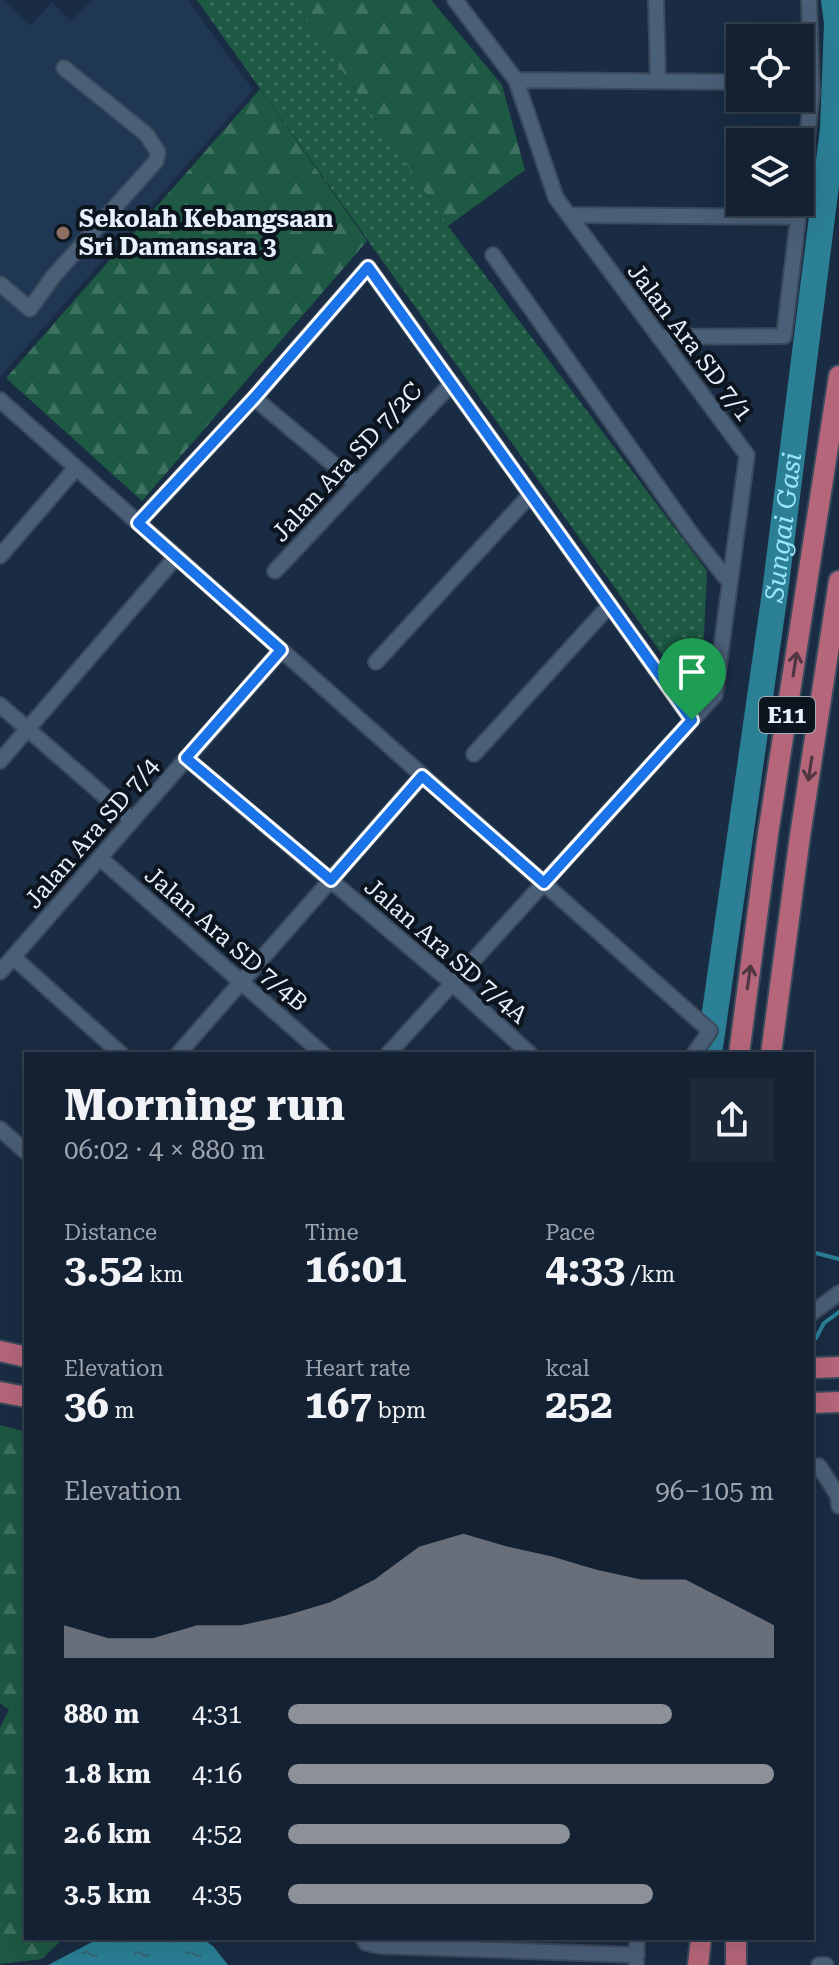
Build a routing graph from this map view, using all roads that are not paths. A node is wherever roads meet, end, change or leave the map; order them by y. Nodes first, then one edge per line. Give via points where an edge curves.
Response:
1 (455, 0) edge
2 (656, 0) edge
3 (809, 0) edge
4 (808, 24) edge
5 (64, 68) dead end
6 (516, 80) junction
7 (658, 81) junction
8 (726, 82) edge
9 (726, 209) edge
10 (569, 215) junction
11 (798, 216) edge
12 (493, 255) dead end
13 (0, 284) edge
14 (659, 337) junction
15 (839, 376) edge
16 (452, 383) junction
17 (254, 398) junction
18 (0, 400) edge
19 (76, 468) junction
20 (356, 483) junction
21 (531, 494) junction
22 (138, 523) junction
23 (0, 556) edge
24 (176, 557) junction
25 (275, 571) dead end
26 (839, 581) edge
27 (730, 583) junction
28 (610, 605) junction
29 (281, 650) junction
30 (376, 662) dead end
31 (0, 705) edge
32 (692, 720) junction
33 (28, 729) junction
34 (474, 754) dead end
35 (186, 758) junction
36 (0, 761) edge
37 (422, 776) junction
38 (132, 820) junction
39 (100, 858) junction
40 (331, 880) junction
41 (544, 883) junction
42 (13, 957) junction
43 (0, 972) edge
44 (241, 982) junction
45 (452, 983) junction
46 (119, 1052) edge
47 (180, 1052) edge
48 (321, 1052) edge
49 (390, 1052) edge
50 (528, 1052) edge
51 (695, 1052) edge
52 (739, 1052) edge
53 (771, 1052) edge
54 (0, 1129) edge
55 (24, 1150) edge
56 (839, 1293) edge
57 (814, 1312) edge
58 (0, 1351) edge
59 (24, 1357) edge
60 (839, 1367) edge
61 (814, 1368) edge
62 (0, 1392) edge
63 (24, 1397) edge
64 (839, 1402) edge
65 (814, 1403) edge
66 (816, 1464) edge
67 (839, 1475) edge
68 (839, 1499) edge
69 (364, 1940) edge
70 (701, 1940) edge
71 (736, 1940) edge
72 (637, 1960) edge
73 (698, 1965) edge
74 (736, 1965) edge
75 (819, 1965) edge
76 (826, 1965) edge

1 - 6 street, Jalan Ara SD 7/1
2 - 7 street
3 - 4 street
5 - 13 street via 146,134 158,152 156,161 30,309
6 - 7 street
6 - 10 street, Jalan Ara SD 7/1 via 556,198
7 - 8 street
9 - 10 street
10 - 14 street, Jalan Ara SD 7/1
11 - 14 street via 784,336
12 - 27 street
14 - 27 street, Jalan Ara SD 7/1 via 747,455
52 -> 15 highway, E11
16 - 17 street via 368,267
16 - 20 street, Jalan Ara SD 7/2C
16 - 21 street
17 - 20 street
17 - 22 street
18 - 19 street
19 - 22 street
19 - 23 street
20 - 25 street, Jalan Ara SD 7/2C
21 - 28 street
21 - 30 street
22 - 24 street
24 - 29 street
24 - 33 street
26 -> 53 highway, E11
27 - 32 street, Jalan Ara SD 7/1 via 715,695
28 - 32 street
28 - 34 street
29 - 35 street, Jalan Ara SD 7/4
29 - 37 street
31 - 33 street
32 - 41 street, Jalan Ara SD 7/1
33 - 36 street
33 - 38 street
35 - 38 street, Jalan Ara SD 7/4
35 - 40 street, Jalan Ara SD 7/4A
37 - 40 street
37 - 41 street
38 - 39 street, Jalan Ara SD 7/4
39 - 42 street, Jalan Ara SD 7/4
39 - 44 street, Jalan Ara SD 7/4B
40 - 44 street
40 - 45 street, Jalan Ara SD 7/4A
41 - 45 street, Jalan Ara SD 7/1
41 - 51 street via 710,1031
42 - 43 street, Jalan Ara SD 7/4
42 - 46 street
44 - 47 street
44 - 48 street, Jalan Ara SD 7/4B
45 - 49 street, Jalan Ara SD 7/1
45 - 50 street, Jalan Ara SD 7/4A
54 - 55 street
56 - 57 street
58 - 59 highway
60 - 61 highway
62 - 63 highway
64 - 65 highway
66 - 67 street
66 - 68 street
69 - 72 street via 379,1946
70 - 73 highway
71 - 74 highway
75 - 76 street

